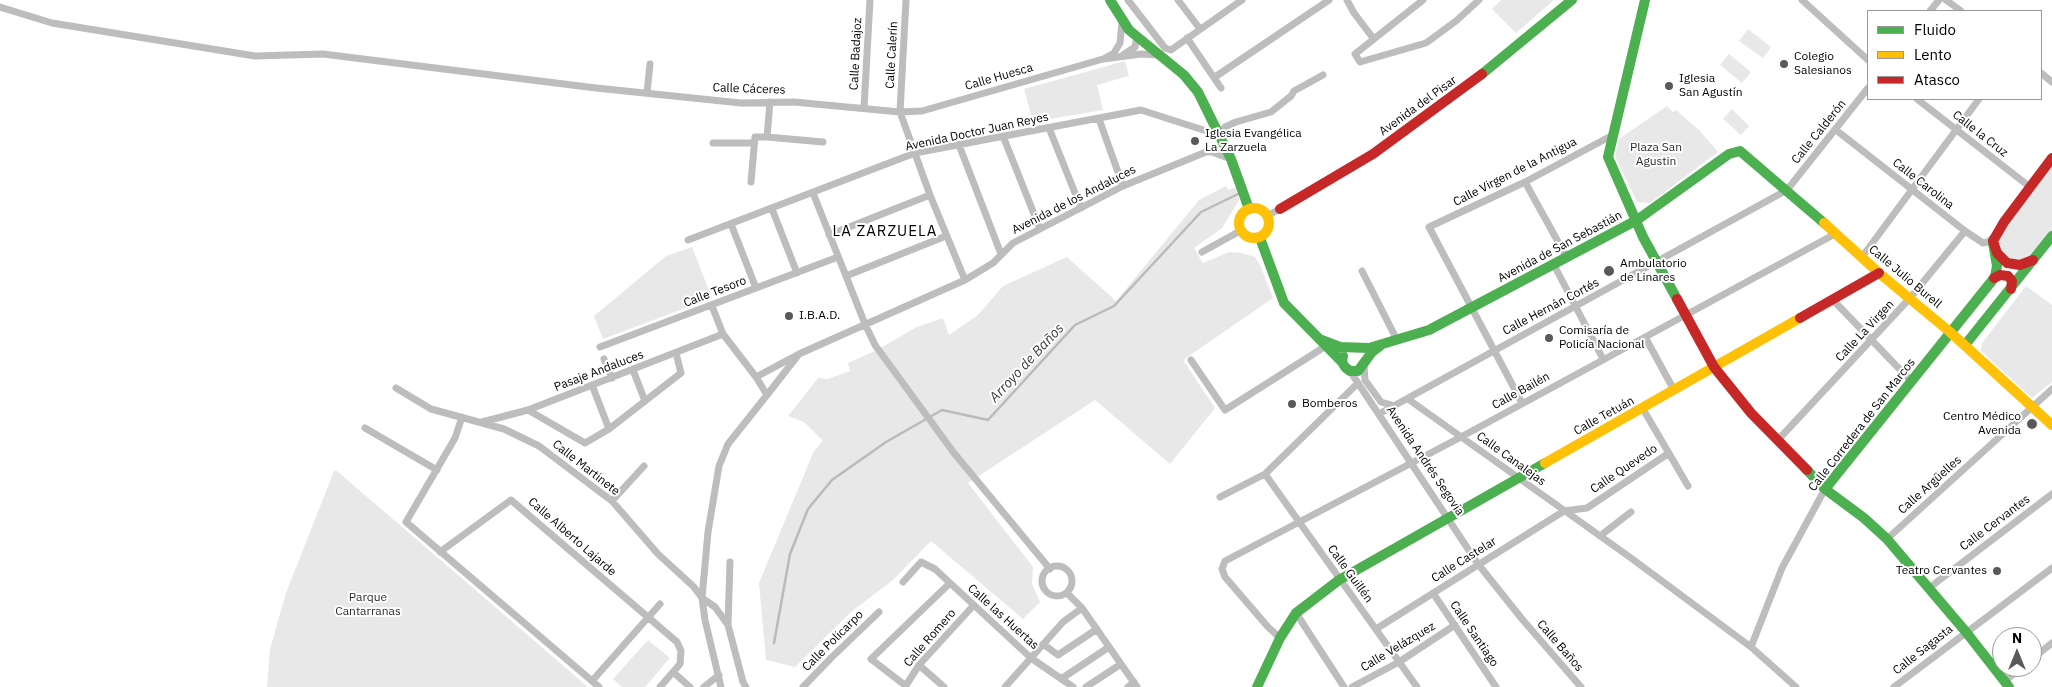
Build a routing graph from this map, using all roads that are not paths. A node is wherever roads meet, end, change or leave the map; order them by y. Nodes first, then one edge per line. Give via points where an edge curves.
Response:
1 (870, 0) edge
2 (906, 0) edge
3 (1110, 0) edge
4 (1128, 0) edge
5 (1178, 0) edge
6 (1227, 0) edge
7 (1242, 0) edge
8 (1329, 0) edge
9 (1347, 0) edge
10 (1422, 0) edge
11 (1479, 0) edge
12 (1572, 0) edge
13 (1644, 0) edge
14 (1802, 0) edge
15 (1939, 0) edge
16 (1946, 0) edge
17 (0, 7) edge
18 (1232, 7) junction
19 (1931, 10) edge
20 (1960, 10) edge
21 (1119, 16) junction
22 (1200, 29) junction
23 (1136, 36) junction
24 (1188, 38) junction
25 (1373, 38) junction
26 (1121, 41) junction
27 (1168, 54) junction
28 (1116, 58) junction
29 (1867, 59) edge
30 (1103, 60) junction
31 (650, 64) dead end
32 (2042, 74) edge
33 (1323, 75) dead end
34 (1215, 77) junction
35 (2052, 82) edge
36 (1221, 88) dead end
37 (1867, 89) edge
38 (647, 93) junction
39 (1917, 100) edge
40 (1978, 100) edge
41 (770, 102) junction
42 (864, 108) junction
43 (900, 112) junction
44 (1098, 119) junction
45 (1049, 128) junction
46 (1957, 129) junction
47 (1836, 130) junction
48 (1219, 135) junction
49 (1004, 136) junction
50 (1611, 136) junction
51 (767, 138) junction
52 (822, 142) dead end
53 (714, 143) dead end
54 (754, 143) junction
55 (959, 145) junction
56 (1740, 151) joint
57 (915, 154) junction
58 (2052, 158) edge
59 (1231, 159) junction
60 (751, 182) dead end
61 (1525, 182) junction
62 (1123, 186) junction
63 (2030, 187) junction
64 (1787, 190) junction
65 (1912, 190) junction
66 (813, 193) junction
67 (930, 195) junction
68 (772, 208) junction
69 (1081, 208) junction
70 (1249, 209) junction
71 (1280, 209) joint
72 (1267, 216) junction
73 (1637, 220) junction
74 (731, 224) junction
75 (1040, 229) junction
76 (1240, 231) junction
77 (1964, 232) junction
78 (1996, 232) junction
79 (1834, 234) junction
80 (829, 235) junction
81 (946, 236) junction
82 (2052, 236) edge
83 (1260, 238) junction
84 (688, 240) dead end
85 (1993, 243) junction
86 (1202, 252) dead end
87 (1001, 254) junction
88 (838, 257) junction
89 (1862, 257) junction
90 (1567, 258) junction
91 (2033, 260) junction
92 (1657, 262) junction
93 (1554, 265) junction
94 (1362, 271) dead end
95 (797, 273) junction
96 (1879, 273) junction
97 (846, 276) junction
98 (1994, 278) junction
99 (964, 280) junction
100 (756, 288) junction
101 (2011, 289) junction
102 (1910, 298) junction
103 (1832, 300) junction
104 (712, 306) junction
105 (1576, 306) junction
106 (1472, 308) junction
107 (1686, 316) junction
108 (865, 324) junction
109 (1950, 332) junction
110 (723, 334) junction
111 (1645, 337) junction
112 (1397, 340) junction
113 (1872, 340) junction
114 (1322, 343) junction
115 (1381, 345) junction
116 (1965, 345) junction
117 (600, 347) dead end
118 (1354, 348) junction
119 (1493, 350) junction
120 (676, 353) junction
121 (799, 354) junction
122 (604, 359) dead end
123 (1603, 359) junction
124 (1192, 360) dead end
125 (1342, 362) junction
126 (1365, 364) junction
127 (1714, 366) junction
128 (633, 370) junction
129 (1350, 371) junction
130 (756, 377) junction
131 (612, 378) junction
132 (1911, 381) junction
133 (1358, 383) junction
134 (592, 385) junction
135 (396, 388) dead end
136 (1674, 390) junction
137 (2052, 390) edge
138 (767, 395) junction
139 (1408, 399) junction
140 (645, 401) junction
141 (1522, 403) junction
142 (1395, 406) junction
143 (2032, 407) junction
144 (1644, 409) junction
145 (528, 410) junction
146 (1379, 414) junction
147 (462, 418) junction
148 (480, 422) junction
149 (2052, 425) edge
150 (365, 428) dead end
151 (608, 429) junction
152 (1461, 437) junction
153 (1777, 441) junction
154 (1669, 453) junction
155 (1411, 463) junction
156 (644, 466) dead end
157 (437, 470) junction
158 (1265, 474) junction
159 (1518, 478) junction
160 (1688, 486) dead end
161 (1825, 488) junction
162 (2052, 494) edge
163 (1220, 497) dead end
164 (612, 501) junction
165 (1564, 511) junction
166 (1631, 512) dead end
167 (1448, 518) junction
168 (1299, 523) junction
169 (1600, 536) junction
170 (1887, 539) junction
171 (440, 552) junction
172 (730, 562) dead end
173 (1478, 564) junction
174 (2052, 568) edge
175 (1050, 569) junction
176 (1339, 580) junction
177 (903, 582) dead end
178 (950, 583) junction
179 (1929, 588) junction
180 (1067, 593) junction
181 (1433, 593) junction
182 (702, 598) junction
183 (660, 604) dead end
184 (973, 606) junction
185 (1082, 608) junction
186 (879, 612) dead end
187 (1296, 613) junction
188 (648, 618) junction
189 (1522, 619) joint
190 (728, 625) junction
191 (1455, 625) junction
192 (1096, 629) junction
193 (1376, 629) junction
194 (1966, 632) junction
195 (1280, 638) junction
196 (2052, 643) edge
197 (1043, 644) junction
198 (1109, 646) junction
199 (1751, 647) junction
200 (2042, 651) edge
201 (1030, 658) junction
202 (1399, 662) junction
203 (1121, 664) junction
204 (919, 665) junction
205 (673, 672) junction
206 (719, 675) junction
207 (1061, 678) junction
208 (592, 681) junction
209 (2007, 684) edge
210 (1133, 685) edge
211 (598, 687) edge
212 (660, 687) edge
213 (690, 687) edge
214 (704, 687) edge
215 (721, 687) edge
216 (746, 687) edge
217 (804, 687) edge
218 (906, 687) edge
219 (944, 687) edge
220 (1006, 687) edge
221 (1073, 687) edge
222 (1086, 687) edge
223 (1256, 687) edge
224 (1344, 687) edge
225 (1352, 687) edge
226 (1417, 687) edge
227 (1496, 687) edge
228 (1581, 687) edge
229 (1796, 687) edge
230 (1894, 687) edge

1 - 42 street, Calle Badajoz
2 - 43 street, Calle Calerín
3 - 21 main road
4 - 21 street
4 - 27 street
5 - 22 street
6 - 18 street
7 - 18 street
8 - 34 street
9 - 25 street
10 - 25 street
11 - 25 street via 1426,43 1360,62 1355,54
12 - 71 main road, Avenida del Pisar via 1398,137
13 - 50 main road
14 - 29 street
15 - 19 street
16 - 20 street
17 - 38 street, Calle Cáceres via 52,23 255,56 323,54
18 - 22 street
21 - 23 main road
21 - 26 street
22 - 24 street
23 - 26 street, Calle Huesca
23 - 27 main road
23 - 28 street, Calle Huesca via 1134,48
24 - 27 street
24 - 34 street
26 - 30 street, Calle Huesca via 1114,53
27 - 28 street, Calle Huesca
27 - 48 main road via 1198,92
28 - 30 street, Calle Huesca
30 - 43 street, Calle Huesca via 922,111
31 - 38 street
32 - 35 street
33 - 48 street via 1294,92 1271,112 1236,122 1225,127
34 - 36 street
37 - 47 street, Calle Calderón
38 - 41 street, Calle Cáceres via 740,103
39 - 46 street, Calle la Cruz
40 - 46 street
41 - 42 street, Calle Cáceres
41 - 51 street
42 - 43 street, Calle Cáceres
43 - 57 street
44 - 45 street, Avenida Doctor Juan Reyes
44 - 48 street, Avenida Doctor Juan Reyes via 1142,110
44 - 62 street
45 - 49 street, Avenida Doctor Juan Reyes
45 - 69 street
46 - 63 street, Calle la Cruz
46 - 65 street
47 - 64 street, Calle Calderón
47 - 65 street, Calle Carolina
48 - 59 main road
49 - 55 street, Avenida Doctor Juan Reyes
49 - 75 street
50 - 61 street, Calle Virgen de la Antigua
50 - 73 main road via 1608,157
51 - 52 street
51 - 54 street via 755,137
53 - 54 street
54 - 60 street
55 - 57 street, Avenida Doctor Juan Reyes
55 - 87 street
56 - 64 main road, Calle Julio Burell
56 - 73 main road, Avenida de San Sebastián via 1730,154
57 - 66 street, Avenida Doctor Juan Reyes
57 - 67 street
58 - 63 main road
59 - 62 street, Avenida de los Andaluces via 1206,152
59 - 70 main road
61 - 90 street
61 - 106 street, Calle Virgen de la Antigua via 1429,227
62 - 69 street, Avenida de los Andaluces
63 - 78 main road
64 - 79 main road, Calle Julio Burell
64 - 92 street, Calle Hernán Cortés
65 - 77 street, Calle Carolina
65 - 89 street
66 - 68 street, Avenida Doctor Juan Reyes
66 - 80 street
67 - 80 street
67 - 81 street
68 - 74 street, Avenida Doctor Juan Reyes
68 - 95 street
69 - 75 street, Avenida de los Andaluces
70 - 72 main road via 1258,209
70 - 76 main road via 1239,219
71 - 72 street, Avenida del Pisar
72 - 83 main road via 1268,230
73 - 90 main road, Avenida de San Sebastián
73 - 92 main road
74 - 84 street, Avenida Doctor Juan Reyes
74 - 100 street
75 - 87 street, Avenida de los Andaluces via 1013,243
76 - 83 main road via 1250,238
76 - 86 street
77 - 78 street, Calle Carolina via 1986,243
77 - 102 street, Calle La Virgen
78 - 85 main road
79 - 89 main road, Calle Julio Burell
79 - 107 street, Calle Bailén
80 - 88 street
81 - 97 street
81 - 99 street
82 - 91 main road
83 - 114 main road via 1284,302
85 - 91 main road via 1998,256 2007,263 2020,265
85 - 98 main road via 1997,268
87 - 99 street, Avenida de los Andaluces via 993,263
88 - 95 street, Calle Tesoro
88 - 97 street
89 - 96 main road, Calle Julio Burell
90 - 93 main road, Avenida de San Sebastián
91 - 101 main road
92 - 105 street, Calle Hernán Cortés
92 - 107 main road
93 - 105 street
93 - 106 main road, Avenida de San Sebastián
94 - 112 street
95 - 100 street, Calle Tesoro
96 - 102 main road, Calle Julio Burell
96 - 103 main road, Calle Tetuán
97 - 108 street
98 - 101 main road via 2000,274 2009,276
98 - 109 main road, Calle Corredera de San Marcos
99 - 108 street, Avenida de los Andaluces
100 - 104 street, Calle Tesoro
101 - 116 main road
102 - 109 main road, Calle Julio Burell
102 - 113 street, Calle La Virgen
103 - 113 street
103 - 127 main road, Calle Tetuán
104 - 110 street
104 - 117 street, Calle Tesoro
105 - 119 street, Calle Hernán Cortés
105 - 123 street
106 - 112 main road, Avenida de San Sebastián via 1429,330
106 - 119 street
107 - 111 street, Calle Bailén
107 - 127 main road
108 - 121 street, Avenida de los Andaluces
108 - 175 street via 875,346 954,453
109 - 116 main road, Calle Julio Burell
109 - 132 main road, Calle Corredera de San Marcos
110 - 120 street, Pasaje Andaluces
110 - 130 street
111 - 123 street, Calle Bailén
111 - 136 street
112 - 115 main road, Avenida de San Sebastián
113 - 132 street
113 - 153 street, Calle La Virgen
114 - 118 main road
114 - 124 street via 1225,410
114 - 125 main road
115 - 118 main road, Avenida de San Sebastián
115 - 126 main road
116 - 143 main road, Calle Julio Burell
118 - 125 main road via 1344,352
118 - 126 main road via 1364,354
119 - 139 street, Calle Hernán Cortés
119 - 141 street
120 - 128 street, Pasaje Andaluces
120 - 140 street via 681,373
121 - 130 street, Avenida de los Andaluces
121 - 138 street
122 - 131 street
123 - 141 street, Calle Bailén
125 - 129 main road
126 - 129 main road via 1358,371
126 - 142 street, Avenida Andrés Segovia via 1366,380 1381,402
127 - 136 main road, Calle Tetuán
127 - 153 main road
128 - 131 street, Pasaje Andaluces
128 - 140 street
129 - 133 street, Avenida Andrés Segovia
130 - 138 street
131 - 134 street, Pasaje Andaluces
132 - 161 main road, Calle Corredera de San Marcos
133 - 146 street, Avenida Andrés Segovia
133 - 158 street
134 - 145 street, Pasaje Andaluces
134 - 151 street
135 - 147 street, Calle Martinete via 431,409
136 - 144 main road, Calle Tetuán
137 - 143 street, Calle Argüelles
138 - 182 street via 728,444 719,466
139 - 142 street, Calle Hernán Cortés
139 - 152 street, Calle Canalejas
140 - 151 street
141 - 152 street, Calle Bailén
142 - 146 street, Calle Hernán Cortés
143 - 149 main road, Calle Julio Burell
143 - 170 street, Calle Argüelles
144 - 154 street
144 - 159 main road, Calle Tetuán
145 - 148 street, Pasaje Andaluces
145 - 151 street via 584,443
146 - 155 street, Avenida Andrés Segovia
147 - 148 street, Calle Martinete
147 - 157 street
148 - 164 street, Calle Martinete via 504,429 539,446
150 - 157 street
152 - 155 street, Calle Bailén
152 - 159 street, Calle Canalejas
153 - 161 main road
154 - 160 street
154 - 165 street, Calle Quevedo via 1587,508
155 - 167 street, Avenida Andrés Segovia
155 - 168 street, Calle Bailén
156 - 164 street
157 - 171 street via 406,522
158 - 163 street
158 - 168 street, Calle Guillén
159 - 165 street, Calle Canalejas
159 - 167 main road, Calle Tetuán
161 - 170 main road
161 - 199 street, Calle Corredera de San Marcos via 1784,563
162 - 179 street, Calle Cervantes
164 - 182 street, Calle Martinete
165 - 169 street, Calle Canalejas
165 - 173 street, Calle Castelar
166 - 169 street
167 - 173 street, Avenida Andrés Segovia
167 - 176 main road, Calle Tetuán
168 - 176 street, Calle Guillén
168 - 195 street, Calle Bailén via 1225,562 1222,569
169 - 199 street, Calle Canalejas
170 - 179 main road
171 - 188 street, Calle Alberto Lajarde via 511,500
171 - 208 street
172 - 190 street
173 - 181 street, Calle Castelar
173 - 189 street, Avenida Andrés Segovia
174 - 194 street, Calle Sagasta
175 - 180 street via 1059,567 1069,572 1072,583
175 - 180 street via 1042,580 1045,591 1056,596
176 - 187 main road, Calle Tetuán
176 - 193 street, Calle Guillén
177 - 178 street, Calle las Huertas via 921,562 935,569
178 - 184 street, Calle las Huertas
178 - 218 street via 871,659
179 - 194 main road
180 - 185 street
181 - 191 street, Calle Santiago
181 - 193 street, Calle Castelar
182 - 190 street, Calle Martinete via 715,606
182 - 206 street
183 - 188 street
184 - 201 street, Calle las Huertas
184 - 204 street, Calle Romero
185 - 192 street
185 - 197 street via 1063,622
186 - 217 street, Calle Policarpo
187 - 195 main road, Calle Tetuán
187 - 224 street
188 - 205 street, Calle Alberto Lajarde via 677,642 681,651 680,664
188 - 208 street
189 - 228 street, Calle Baños
190 - 216 street
191 - 202 street, Calle Velázquez
191 - 227 street, Calle Santiago
192 - 197 street via 1058,655
192 - 198 street
193 - 202 street, Calle Guillén
194 - 209 main road
194 - 230 street, Calle Sagasta
195 - 223 main road, Calle Tetuán
196 - 200 street
197 - 201 street
198 - 203 street
198 - 207 street
199 - 229 street, Calle Canalejas
201 - 207 street, Calle las Huertas
201 - 220 street
202 - 225 street, Calle Velázquez
202 - 226 street, Calle Guillén
203 - 210 street
203 - 222 street
204 - 218 street, Calle Romero
204 - 219 street
205 - 212 street
205 - 213 street
206 - 214 street
206 - 215 street
207 - 221 street, Calle las Huertas
208 - 211 street

